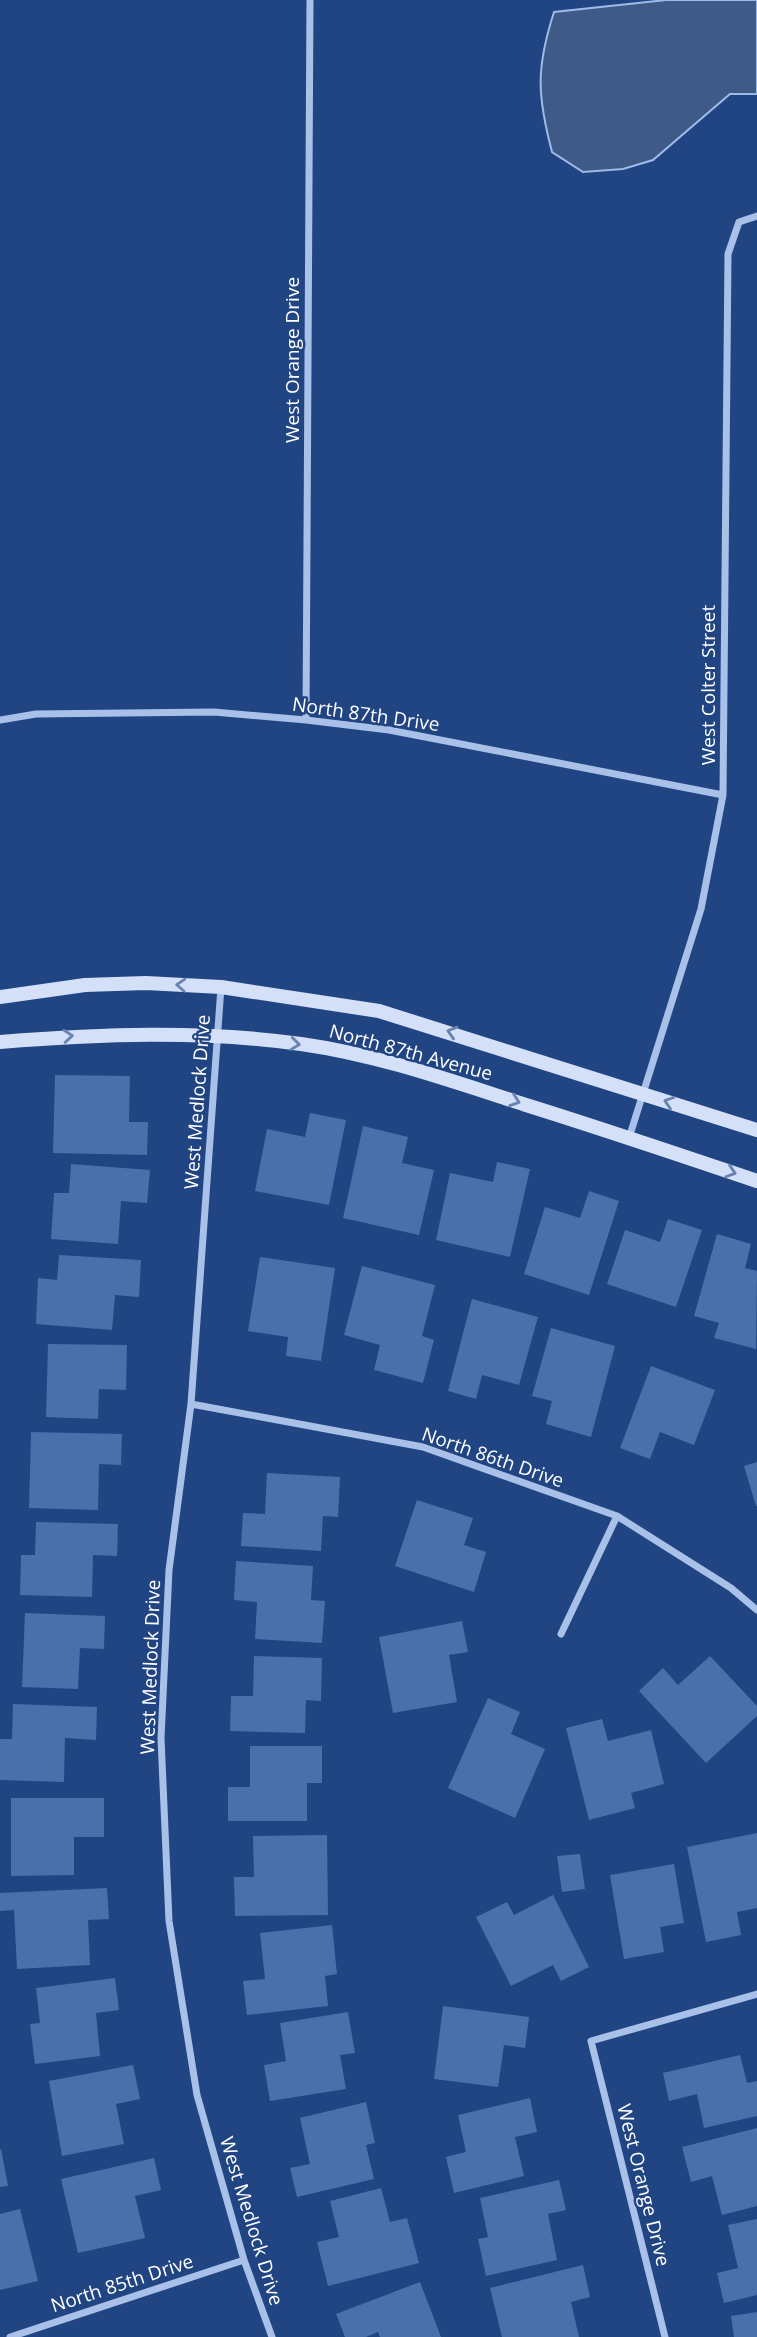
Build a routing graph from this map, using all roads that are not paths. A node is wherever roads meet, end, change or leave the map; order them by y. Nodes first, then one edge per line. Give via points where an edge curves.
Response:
1 (310, 0) edge
2 (757, 216) edge
3 (0, 720) edge
4 (306, 720) junction
5 (723, 795) junction
6 (221, 987) junction
7 (0, 997) edge
8 (219, 1036) junction
9 (0, 1042) edge
10 (643, 1094) junction
11 (757, 1130) edge
12 (629, 1138) junction
13 (757, 1181) edge
14 (191, 1404) junction
15 (617, 1516) junction
16 (757, 1611) edge
17 (561, 1634) dead end
18 (757, 1994) edge
19 (244, 2260) junction
20 (10, 2337) edge
21 (272, 2337) edge
22 (665, 2337) edge

1 - 4 street, West Orange Drive
2 - 5 street, West Colter Street via 739,222 728,254
3 - 4 street, North 87th Drive via 36,714 214,712
4 - 5 street, North 87th Drive via 388,730
5 - 10 street, West Colter Street via 701,909
6 -> 7 street, North 87th Avenue via 85,985
6 - 8 street, West Medlock Drive
10 -> 6 street, North 87th Avenue via 379,1011
9 -> 8 street, North 87th Avenue via 92,1034
8 -> 12 street, North 87th Avenue via 302,1044 374,1058
8 - 14 street, West Medlock Drive
11 -> 10 street, North 87th Avenue
10 - 12 street, West Colter Street
12 -> 13 street, North 87th Avenue
14 - 15 street, North 86th Drive via 423,1447
14 - 19 street, West Medlock Drive via 169,1570 162,1725 169,1920 197,2095
15 - 16 street, North 86th Drive via 731,1588
15 - 17 street
18 - 22 street, West Orange Drive via 591,2040
19 - 20 street, North 85th Drive
19 - 21 street, West Medlock Drive

